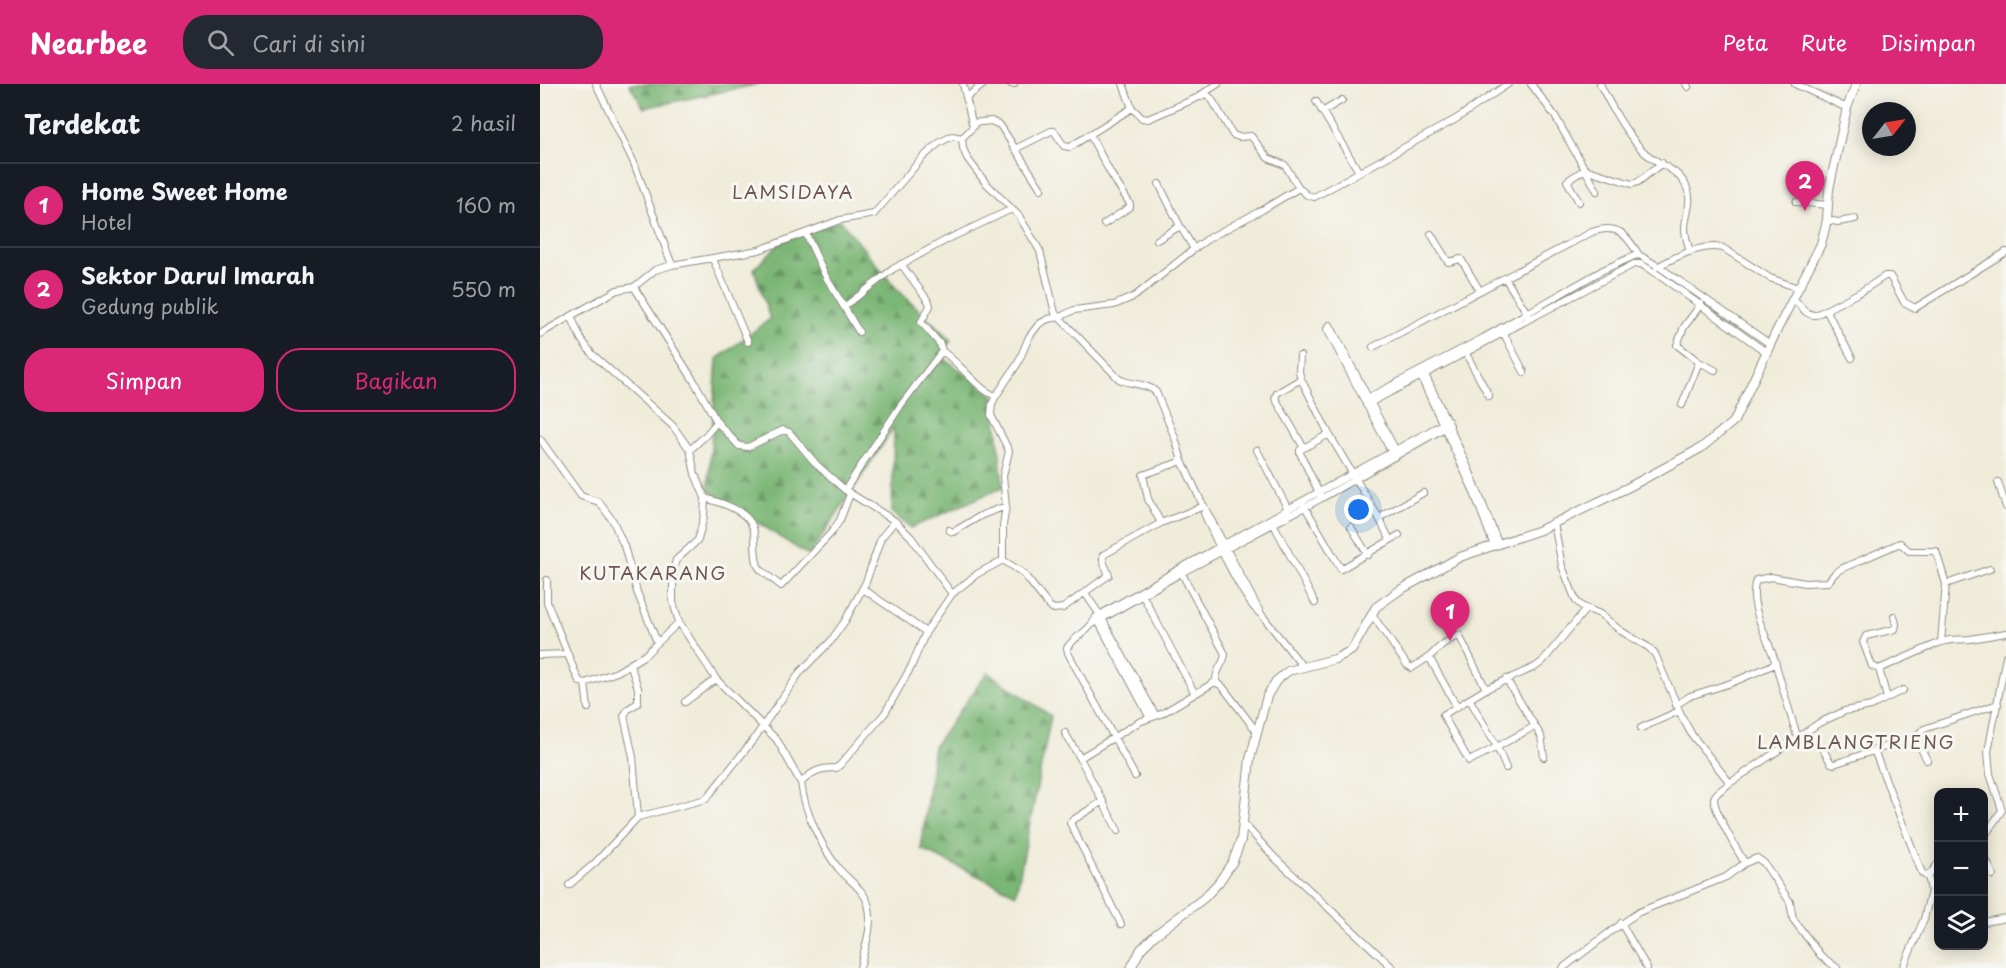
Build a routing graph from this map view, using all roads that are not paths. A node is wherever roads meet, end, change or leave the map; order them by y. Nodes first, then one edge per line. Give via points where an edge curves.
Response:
1 (596, 84) edge
2 (963, 84) edge
3 (984, 84) edge
4 (1123, 84) edge
5 (1218, 84) edge
6 (1508, 84) edge
7 (1531, 84) edge
8 (1600, 84) edge
9 (1795, 84) edge
10 (1856, 84) edge
11 (1202, 94) junction
12 (967, 97) junction
13 (1342, 100) dead end
14 (1316, 101) dead end
15 (1132, 108) junction
16 (1847, 108) junction
17 (1322, 112) junction
18 (973, 127) junction
19 (1090, 135) junction
20 (963, 138) junction
21 (1015, 149) junction
22 (1662, 162) junction
23 (1585, 169) junction
24 (1359, 172) junction
25 (1159, 184) dead end
26 (1299, 188) junction
27 (1041, 189) dead end
28 (1597, 190) dead end
29 (1579, 202) dead end
30 (1796, 202) dead end
31 (1828, 205) junction
32 (1012, 209) junction
33 (1855, 219) dead end
34 (1827, 220) junction
35 (1104, 224) dead end
36 (1180, 226) junction
37 (806, 234) junction
38 (1431, 234) dead end
39 (1158, 240) dead end
40 (1194, 249) junction
41 (1690, 252) junction
42 (2006, 252) edge
43 (1639, 255) junction
44 (713, 259) junction
45 (901, 264) junction
46 (672, 265) junction
47 (1658, 266) junction
48 (1652, 271) junction
49 (1505, 278) junction
50 (634, 287) junction
51 (1798, 288) junction
52 (1479, 291) junction
53 (1793, 298) junction
54 (1701, 304) junction
55 (844, 307) junction
56 (1826, 310) junction
57 (1529, 315) junction
58 (572, 316) junction
59 (1060, 317) junction
60 (859, 332) dead end
61 (1503, 332) junction
62 (540, 334) edge
63 (748, 342) dead end
64 (1373, 347) dead end
65 (1768, 348) junction
66 (942, 351) junction
67 (1465, 352) junction
68 (1300, 356) dead end
69 (1852, 358) dead end
70 (1699, 362) junction
71 (1715, 370) dead end
72 (1421, 372) junction
73 (1524, 372) dead end
74 (1302, 379) junction
75 (996, 396) junction
76 (1489, 396) dead end
77 (1368, 401) junction
78 (1682, 405) dead end
79 (717, 422) junction
80 (1447, 425) junction
81 (1329, 434) junction
82 (540, 439) edge
83 (1304, 448) junction
84 (690, 450) junction
85 (1257, 450) dead end
86 (1395, 454) junction
87 (1182, 461) junction
88 (1354, 477) junction
89 (1998, 482) dead end
90 (847, 492) junction
91 (1423, 493) dead end
92 (1320, 495) junction
93 (705, 498) junction
94 (1304, 504) junction
95 (1006, 506) junction
96 (1204, 506) junction
97 (2006, 507) edge
98 (1289, 512) junction
99 (1379, 518) junction
100 (895, 521) junction
101 (1272, 521) junction
102 (1161, 523) junction
103 (1554, 524) junction
104 (1351, 527) dead end
105 (949, 530) dead end
106 (1399, 535) dead end
107 (1390, 540) junction
108 (1496, 545) junction
109 (1223, 547) junction
110 (1368, 555) junction
111 (1003, 560) junction
112 (1990, 569) dead end
113 (1180, 571) junction
114 (547, 580) dead end
115 (1946, 584) junction
116 (863, 589) junction
117 (1085, 592) junction
118 (1141, 593) junction
119 (952, 594) junction
120 (1315, 603) dead end
121 (1586, 609) junction
122 (1371, 614) junction
123 (1894, 616) dead end
124 (1098, 620) junction
125 (680, 622) junction
126 (926, 632) junction
127 (2006, 633) edge
128 (657, 642) junction
129 (1941, 642) junction
130 (568, 654) junction
131 (540, 655) edge
132 (2006, 656) edge
133 (1429, 657) junction
134 (630, 664) junction
135 (1775, 664) junction
136 (1303, 667) junction
137 (1878, 669) junction
138 (1506, 679) junction
139 (716, 680) junction
140 (1215, 682) junction
141 (585, 683) junction
142 (1486, 689) junction
143 (1903, 690) dead end
144 (1194, 692) junction
145 (1887, 698) junction
146 (1470, 700) junction
147 (685, 702) dead end
148 (1998, 704) junction
149 (1457, 706) junction
150 (588, 708) dead end
151 (1678, 708) junction
152 (1153, 717) junction
153 (763, 725) junction
154 (1535, 726) junction
155 (1641, 728) dead end
156 (1257, 732) junction
157 (1065, 733) dead end
158 (1114, 736) junction
159 (1915, 737) junction
160 (1798, 739) junction
161 (1497, 747) junction
162 (1822, 748) dead end
163 (1874, 750) junction
164 (1545, 757) dead end
165 (1080, 758) junction
166 (1927, 760) dead end
167 (1506, 768) dead end
168 (1135, 776) dead end
169 (801, 783) junction
170 (1730, 783) junction
171 (1103, 801) junction
172 (638, 818) junction
173 (1244, 824) junction
174 (1988, 830) edge
175 (1118, 831) dead end
176 (1745, 863) junction
177 (1988, 865) edge
178 (1934, 869) edge
179 (1993, 875) dead end
180 (1928, 876) junction
181 (569, 885) dead end
182 (1931, 891) junction
183 (1934, 891) edge
184 (2006, 918) edge
185 (1988, 921) edge
186 (1621, 923) junction
187 (1121, 924) dead end
188 (860, 968) edge
189 (1131, 968) edge
190 (1393, 968) edge
191 (1563, 968) edge
192 (1647, 968) edge
193 (1837, 968) edge
194 (1903, 968) edge

1 - 46 street via 634,163
2 - 12 street
3 - 12 street
4 - 15 street
5 - 11 street
6 - 24 street via 1456,119
7 - 23 street via 1555,116
8 - 22 street via 1618,120 1642,151
9 - 16 street
10 - 16 main road
11 - 15 street via 1148,119
11 - 26 street via 1211,98 1233,135 1251,136 1268,158 1285,165
12 - 18 street
13 - 17 street
14 - 17 street
15 - 19 street
16 - 31 main road
17 - 24 street
18 - 20 street
18 - 21 street via 972,123 996,122
19 - 21 street via 1067,147 1051,130
19 - 35 street via 1130,204
20 - 32 street via 963,148 974,168
20 - 37 street via 952,136 934,147 870,216 840,220
21 - 27 street
22 - 23 street via 1632,184
22 - 41 street via 1682,180 1690,198 1685,229
23 - 28 street
23 - 29 street via 1567,181
24 - 26 street via 1320,196 1307,195
25 - 36 street
26 - 40 street
30 - 31 street
31 - 34 main road
32 - 45 street
32 - 59 street via 1040,251 1054,311
33 - 34 street
34 - 51 main road via 1821,244
36 - 39 street
36 - 40 street
37 - 44 street via 759,250
37 - 55 street
38 - 52 street via 1448,262 1461,259
40 - 59 street via 1135,296 1114,305 1074,310
41 - 47 street
41 - 51 street via 1724,248 1770,278
42 - 56 street via 1914,308 1904,302 1890,276 1885,276
43 - 47 street
43 - 49 street via 1622,232 1601,229
43 - 57 street via 1603,270
44 - 46 street
44 - 63 street
45 - 55 street
45 - 66 street via 929,302 921,322
46 - 50 street via 655,270
47 - 48 street
47 - 65 street
48 - 54 street
48 - 57 street via 1634,264
49 - 52 street
49 - 57 street
50 - 58 street via 617,290
50 - 79 street
51 - 53 main road
52 - 64 street
53 - 56 street via 1811,315
53 - 65 main road
54 - 65 street
54 - 70 street via 1684,327 1677,345
55 - 60 street
56 - 69 street
57 - 61 street
57 - 72 street
58 - 62 street
58 - 84 street via 592,354 673,426
59 - 75 street via 1039,324
59 - 87 street via 1119,379 1152,387
61 - 67 street
61 - 73 street
65 - 103 main road via 1734,421 1720,434 1659,471
66 - 75 street
66 - 90 street via 901,405
67 - 72 street
67 - 76 street
68 - 74 street
70 - 71 street
70 - 78 street
72 - 77 street
72 - 80 street
74 - 81 street
74 - 83 street via 1275,398
75 - 95 street via 991,415 1009,451 1003,476
77 - 77 street via 1327,330 1330,326
77 - 86 street
79 - 84 street
79 - 90 street via 743,447 787,430
80 - 86 street
80 - 108 street
81 - 83 street
81 - 88 street
82 - 128 street via 581,496 599,502 613,521
83 - 92 street via 1300,453
84 - 93 street
85 - 98 street
86 - 88 street
87 - 96 street
87 - 102 street via 1143,475 1148,499
88 - 92 street
88 - 99 street
89 - 97 street
90 - 93 street via 840,520 831,533 781,586 758,566 750,520
90 - 100 street
91 - 99 street
92 - 94 street
93 - 125 street via 698,540 676,560 673,570 673,602
94 - 98 street
94 - 110 street via 1341,569
95 - 105 street via 953,532
95 - 111 street
96 - 102 street
96 - 109 street
98 - 101 street
99 - 107 street
100 - 116 street via 881,538
100 - 119 street
101 - 109 street
101 - 120 street
102 - 117 street via 1103,555 1109,575
103 - 108 main road
103 - 121 street via 1572,594
104 - 110 street
106 - 107 street
107 - 110 street
108 - 122 main road via 1460,557 1430,573 1400,590
109 - 113 street
109 - 136 street via 1261,614
111 - 117 street via 1023,573 1054,609 1063,608
111 - 119 street
112 - 115 street
113 - 118 street
113 - 140 street via 1224,654
114 - 130 street via 547,602
115 - 129 street
115 - 135 street via 1936,551 1909,550 1900,543 1841,569 1828,582 1805,583 1771,577 1756,580 1758,619
116 - 126 street
116 - 153 street via 846,621 801,671
117 - 124 street
118 - 124 street
118 - 144 street
119 - 126 street
121 - 138 street via 1542,662
121 - 151 street via 1600,614 1648,647
122 - 133 street via 1407,665 1412,668
122 - 136 main road via 1352,650
123 - 137 street via 1895,629 1866,636 1863,642 1872,666
124 - 152 street
124 - 158 street via 1067,648
125 - 128 street
125 - 139 street
126 - 169 street via 885,713 838,767 819,769
127 - 129 street
128 - 134 street
129 - 137 street
130 - 131 street
130 - 141 street via 577,677
132 - 148 street
133 - 142 street via 1459,635
133 - 149 street
134 - 141 street
134 - 172 street via 639,697 624,716 633,757
135 - 151 street via 1690,696
135 - 160 street
136 - 156 main road via 1288,670 1276,681 1267,696
137 - 145 street
138 - 142 street
138 - 154 street
139 - 147 street
139 - 153 street
140 - 144 street
140 - 156 street
141 - 150 street
142 - 146 street
143 - 145 street
144 - 152 street
145 - 160 street via 1845,711
146 - 149 street
146 - 161 street
148 - 159 street via 1924,729
148 - 174 street via 1988,758 2002,810
149 - 161 street via 1443,715 1466,759 1474,760
151 - 155 street
151 - 170 street via 1692,735
152 - 158 street
153 - 169 street via 777,740
153 - 172 street via 706,799
154 - 161 street
154 - 164 street
156 - 173 main road via 1250,759
157 - 165 street
158 - 165 street
158 - 168 street
159 - 163 street
159 - 166 street
160 - 170 street
161 - 167 street
162 - 163 street via 1834,764
163 - 180 street via 1922,873
165 - 171 street
169 - 188 street via 808,811 827,852 867,902 870,923
170 - 176 street via 1714,800
171 - 175 street
171 - 187 street via 1070,824
172 - 181 street
173 - 189 main road via 1233,861 1219,882 1155,935 1141,949
173 - 190 street
176 - 186 street via 1726,877 1646,908
176 - 193 street via 1757,858 1764,863 1790,902 1793,919 1821,956
177 - 179 street
178 - 180 street
180 - 182 street
182 - 183 street
182 - 194 street
184 - 185 street
186 - 191 street
186 - 192 street

